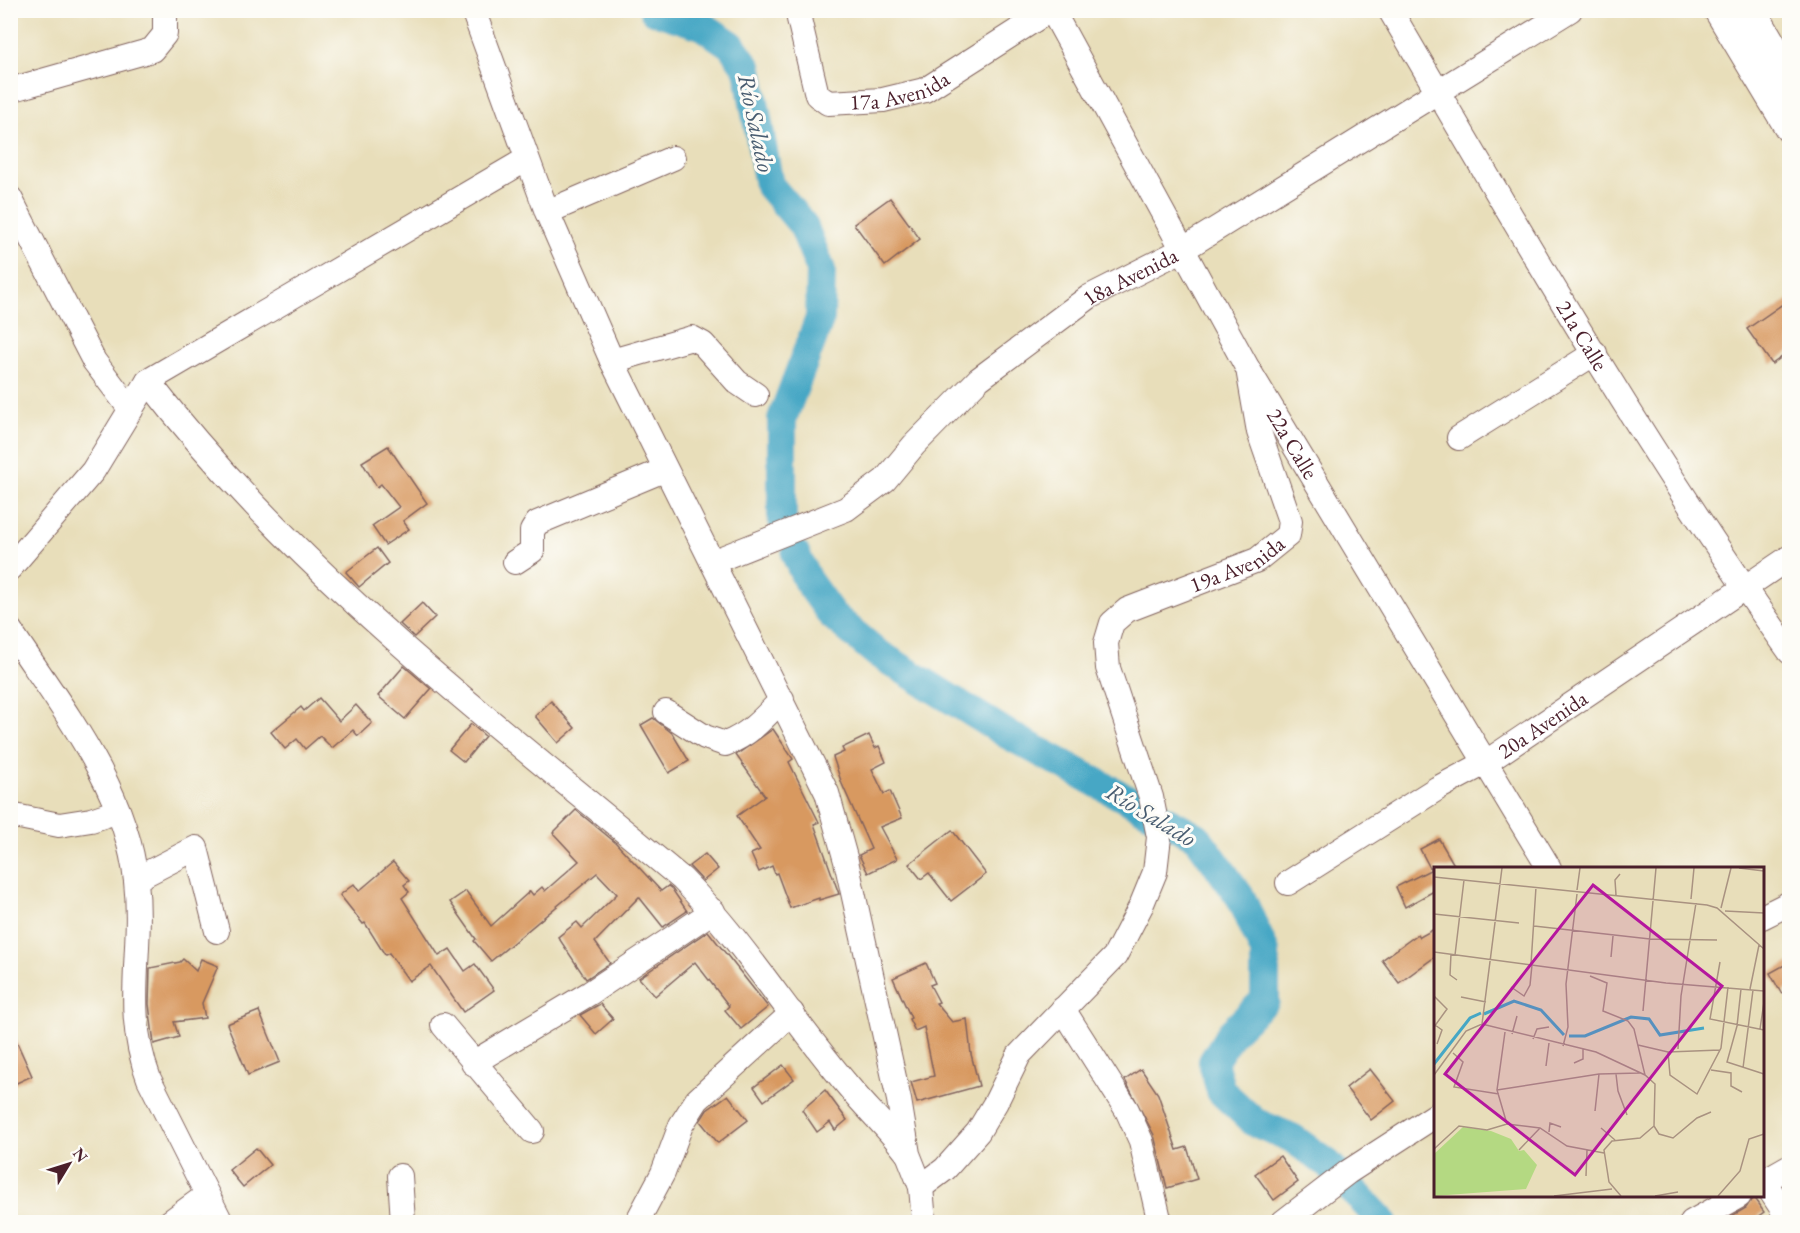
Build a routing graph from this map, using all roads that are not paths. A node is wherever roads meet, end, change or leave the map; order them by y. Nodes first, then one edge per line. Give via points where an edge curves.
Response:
1 (165, 10) edge
2 (473, 10) edge
3 (802, 10) edge
4 (1051, 10) edge
5 (1390, 10) edge
6 (1570, 10) edge
7 (1719, 10) edge
8 (1751, 10) edge
9 (1790, 77) edge
10 (10, 90) edge
11 (1438, 92) junction
12 (1790, 128) edge
13 (673, 158) dead end
14 (527, 159) junction
15 (10, 198) edge
16 (547, 212) junction
17 (1182, 250) junction
18 (1594, 353) junction
19 (612, 361) junction
20 (1248, 369) junction
21 (148, 381) junction
22 (756, 395) dead end
23 (131, 410) junction
24 (1459, 438) dead end
25 (664, 470) junction
26 (1790, 557) edge
27 (516, 562) dead end
28 (712, 562) junction
29 (10, 568) edge
30 (1744, 588) junction
31 (10, 630) edge
32 (1790, 652) edge
33 (782, 699) junction
34 (666, 712) dead end
35 (1485, 763) junction
36 (118, 811) junction
37 (10, 815) edge
38 (1548, 867) edge
39 (136, 879) junction
40 (1288, 883) dead end
41 (1790, 903) edge
42 (713, 911) junction
43 (1764, 916) edge
44 (217, 931) dead end
45 (1063, 1009) junction
46 (792, 1013) junction
47 (443, 1025) dead end
48 (473, 1063) junction
49 (892, 1116) junction
50 (1434, 1116) edge
51 (532, 1131) dead end
52 (1790, 1166) edge
53 (400, 1176) dead end
54 (1764, 1179) edge
55 (1764, 1182) edge
56 (921, 1187) junction
57 (207, 1195) junction
58 (1737, 1197) edge
59 (1159, 1221) edge
60 (1790, 1221) edge
61 (170, 1222) edge
62 (221, 1222) edge
63 (403, 1222) edge
64 (637, 1222) edge
65 (924, 1222) edge
66 (1283, 1222) edge
67 (1692, 1222) edge

1 - 10 street via 165,34 152,50
2 - 14 street
3 - 4 street, 17a Avenida via 799,19 810,73 817,95 828,103 883,100 925,90
4 - 17 street, 22a Calle
5 - 11 street, 21a Calle
6 - 11 street, 18a Avenida
7 - 12 main road
8 - 9 main road
11 - 17 street, 18a Avenida
11 - 18 street, 21a Calle
13 - 16 street
14 - 16 street
14 - 21 street
15 - 23 street via 94,361
16 - 19 street
17 - 20 street, 22a Calle
17 - 28 street, 18a Avenida via 1089,297 979,379 885,480 846,509
18 - 24 street
18 - 30 street, 21a Calle
19 - 22 street via 692,338
19 - 25 street
20 - 35 street, 22a Calle
20 - 45 street, 19a Avenida via 1259,432 1290,521 1288,535 1257,560 1127,610 1112,623 1106,643 1108,668 1151,798 1159,837 1155,872 1115,956
21 - 23 street
21 - 42 street via 233,483 288,539 433,673 682,879
23 - 29 street via 93,471
25 - 27 street via 537,523 532,531 532,551
25 - 28 street
26 - 30 street, 20a Avenida
28 - 33 street
30 - 32 street, 21a Calle
30 - 35 street, 20a Avenida
31 - 36 street via 97,766
33 - 34 street via 755,727 725,744 705,737
33 - 49 street via 827,793 846,861
35 - 38 street, 22a Calle
35 - 40 street, 20a Avenida via 1438,788
36 - 37 street via 59,825
36 - 39 street
39 - 44 street via 196,848
39 - 57 street via 139,933 134,991 140,1055
41 - 43 street
42 - 46 street
42 - 48 street via 600,987
45 - 56 street via 1019,1054 978,1132 945,1169
45 - 59 street via 1127,1110 1141,1141
46 - 49 street via 849,1088
46 - 64 street via 697,1100 681,1125 663,1173
47 - 48 street
48 - 51 street
49 - 56 street
50 - 66 street via 1343,1176
52 - 54 street
53 - 63 street
55 - 60 street
56 - 65 street
57 - 61 street
57 - 62 street
58 - 67 street

